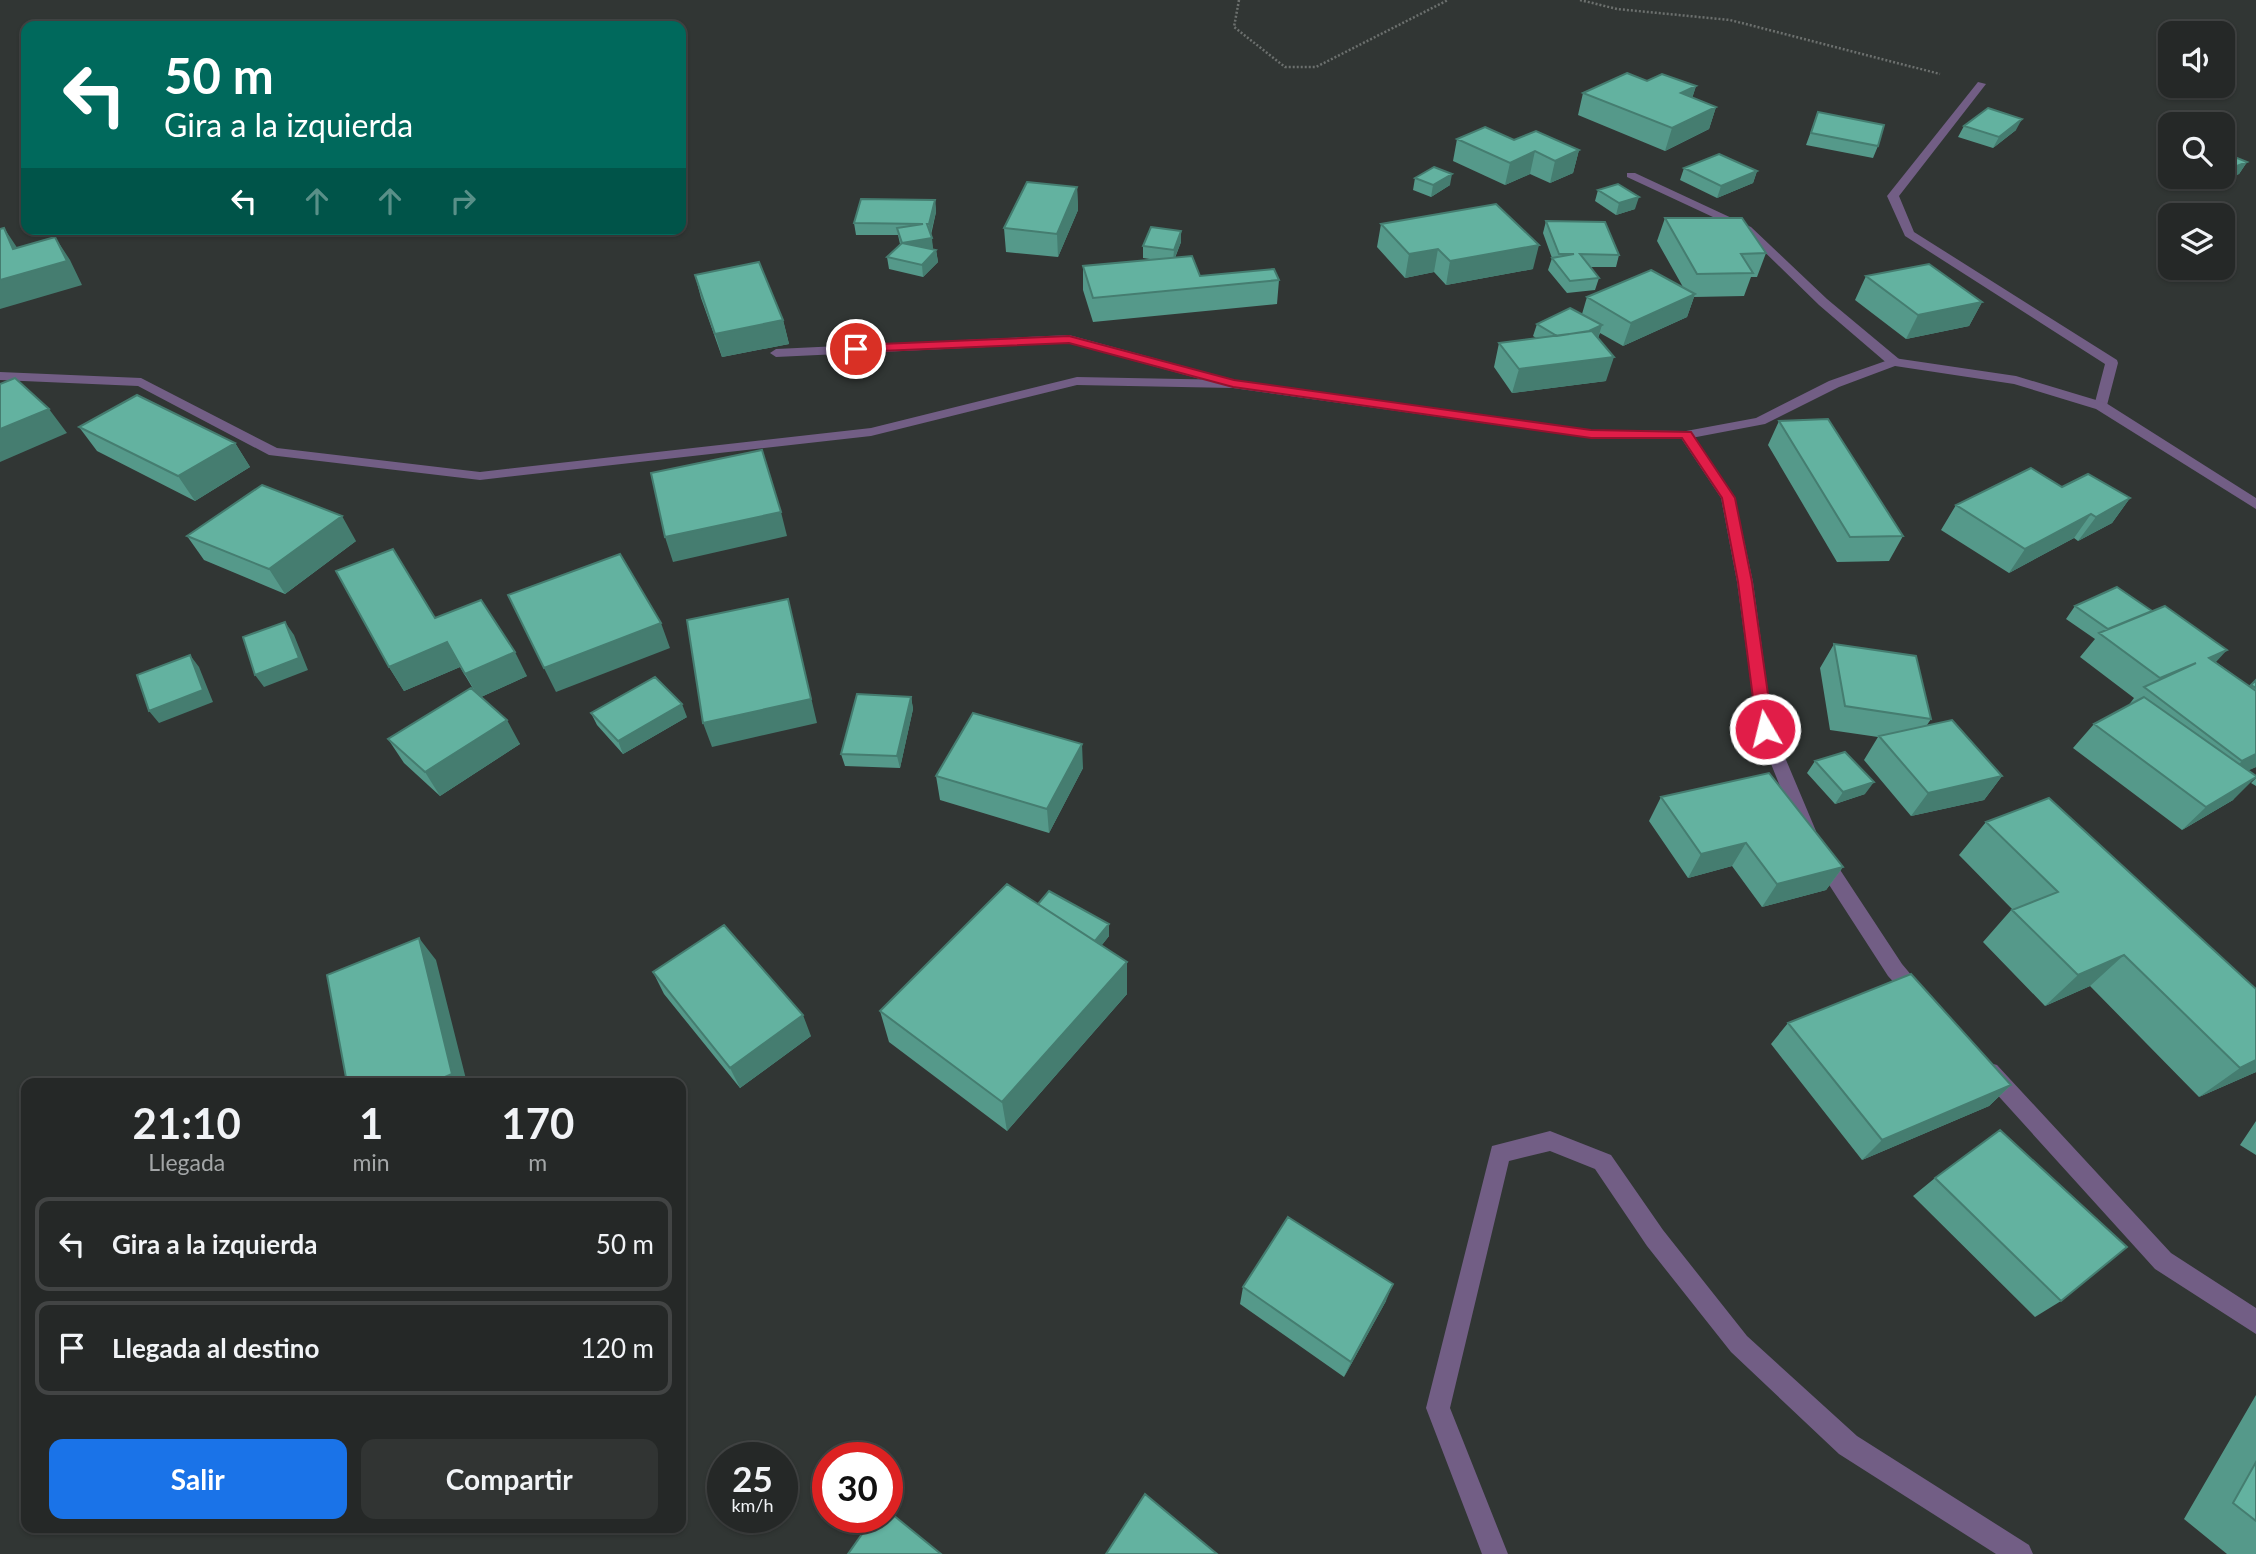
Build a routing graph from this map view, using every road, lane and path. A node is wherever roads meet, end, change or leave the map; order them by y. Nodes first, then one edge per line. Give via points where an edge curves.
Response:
1 (1239, 0) edge
2 (1448, 0) edge
3 (1580, 0) edge
4 (1981, 84) joint
5 (1631, 175) dead end
6 (776, 353) edge
7 (1894, 362) junction
8 (0, 376) edge
9 (1233, 384) junction
10 (2101, 406) junction
11 (1686, 435) junction
12 (2256, 504) edge
13 (1932, 1010) edge
14 (1978, 1060) edge
15 (2256, 1322) edge
16 (1495, 1554) edge
17 (2020, 1554) edge

1 - 2 path via 1234,27 1285,66 1316,67
3 - 4 path via 1617,9 1730,20
4 - 10 street via 1893,196 1909,234 2112,363
5 - 7 street via 1747,229
6 - 9 street via 1069,340
7 - 10 street via 2016,380
7 - 11 street via 1834,384 1760,421
8 - 9 street via 141,382 274,452 480,476 872,432 1077,381
9 - 11 street via 1591,434
10 - 12 street
11 - 13 street via 1728,498 1745,582 1765,729 1813,844 1895,970
14 - 15 street via 2163,1261
16 - 17 street via 1438,1408 1500,1153 1550,1141 1602,1162 1739,1344 1847,1445

